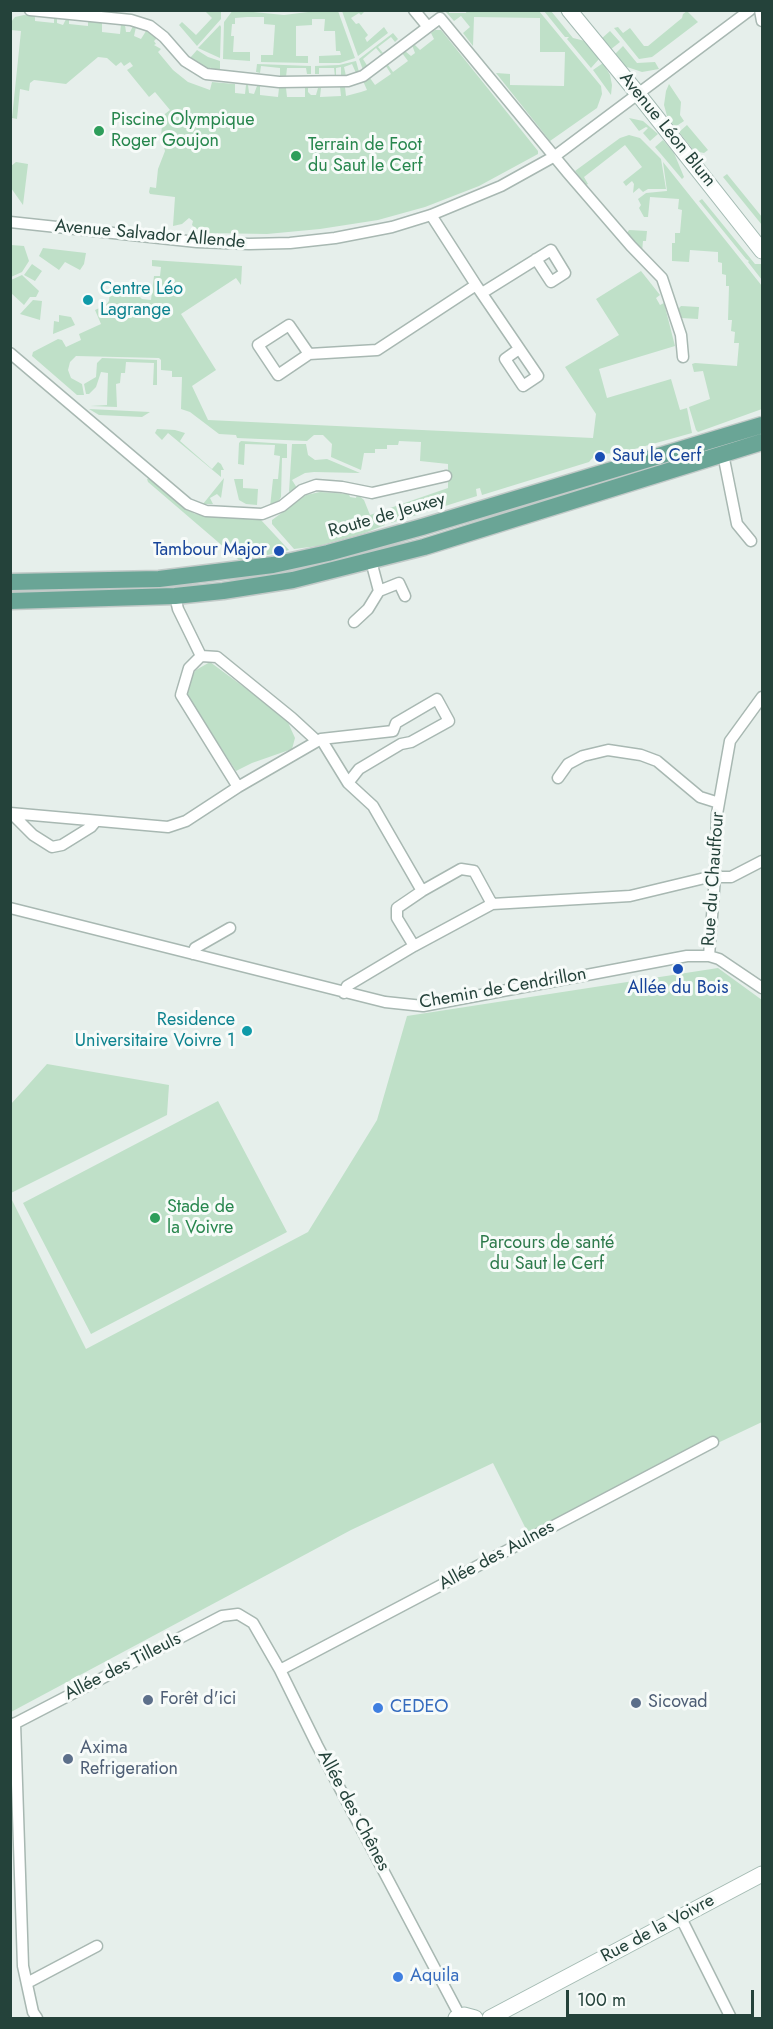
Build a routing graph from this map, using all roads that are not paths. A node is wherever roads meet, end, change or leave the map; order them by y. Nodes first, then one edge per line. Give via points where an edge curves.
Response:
1 (30, 10) edge
2 (414, 10) edge
3 (569, 10) edge
4 (750, 10) edge
5 (760, 10) edge
6 (762, 21) edge
7 (428, 27) junction
8 (638, 94) junction
9 (555, 156) junction
10 (430, 215) junction
11 (10, 222) edge
12 (762, 251) edge
13 (536, 259) dead end
14 (479, 289) junction
15 (519, 349) dead end
16 (10, 353) edge
17 (309, 354) junction
18 (684, 357) dead end
19 (762, 425) edge
20 (762, 442) edge
21 (723, 454) junction
22 (446, 476) dead end
23 (751, 541) dead end
24 (371, 561) junction
25 (12, 581) edge
26 (379, 591) junction
27 (175, 596) junction
28 (405, 596) dead end
29 (10, 601) edge
30 (354, 622) dead end
31 (201, 656) junction
32 (762, 697) edge
33 (393, 731) junction
34 (319, 740) junction
35 (401, 744) junction
36 (558, 778) dead end
37 (348, 783) junction
38 (238, 787) junction
39 (719, 803) junction
40 (11, 814) edge
41 (96, 821) junction
42 (762, 861) edge
43 (715, 877) junction
44 (422, 891) junction
45 (492, 904) junction
46 (10, 908) edge
47 (230, 928) dead end
48 (414, 946) junction
49 (193, 954) junction
50 (709, 956) junction
51 (762, 988) edge
52 (344, 993) junction
53 (713, 1442) dead end
54 (238, 1614) joint
55 (280, 1670) junction
56 (13, 1725) edge
57 (762, 1874) edge
58 (681, 1918) junction
59 (97, 1946) dead end
60 (27, 1983) junction
61 (463, 2018) edge
62 (37, 2019) edge
63 (490, 2019) edge
64 (731, 2019) edge

1 - 7 street via 150,26 185,61 206,74 279,82 348,81 363,76
2 - 7 street
3 - 8 street, Avenue Léon Blum
4 - 8 street, Avenue Salvador Allende
5 - 6 street
7 - 9 street via 440,18
8 - 9 street, Avenue Salvador Allende
8 - 12 street, Avenue Léon Blum
9 - 10 street, Avenue Salvador Allende via 501,186
9 - 18 street via 662,278 681,334
10 - 11 street, Avenue Salvador Allende via 334,238 249,244
10 - 14 street
13 - 14 street
14 - 15 street
14 - 17 street via 377,350
16 - 22 street via 188,504 206,511 262,514 316,485 372,493
17 - 17 street via 289,325 258,345 278,375
19 - 25 main road, Route de Jeuxey via 422,527 273,565 159,579
20 - 21 main road, Route de Jeuxey
21 - 23 street via 737,524
21 - 24 main road, Route de Jeuxey
24 - 26 street
24 - 27 main road, Route de Jeuxey via 293,580
26 - 28 street via 399,583
26 - 30 street via 369,609
27 - 29 main road, Route de Jeuxey
27 - 31 street
31 - 34 street via 217,657
31 - 38 street via 189,668 181,695
32 - 39 street, Rue du Chauffour via 730,741
33 - 34 street
33 - 35 street
33 - 35 street via 396,723 437,699 449,721
34 - 37 street
34 - 38 street
35 - 37 street via 359,769
36 - 39 street, Rue du Chauffour via 568,764 583,756 608,750 641,755 657,761 700,797
37 - 44 street via 373,806
38 - 41 street via 186,821 168,827
39 - 43 street, Rue du Chauffour
40 - 41 street
40 - 41 street via 52,847 62,845
42 - 43 street via 731,877
43 - 45 street via 630,896
43 - 50 street, Rue du Chauffour
44 - 45 street via 461,869 474,871
44 - 48 street via 397,908 397,918
45 - 48 street
46 - 49 street, Chemin de Cendrillon
47 - 49 street via 195,948
48 - 52 street via 347,986
49 - 52 street, Chemin de Cendrillon
50 - 51 street
50 - 52 street, Chemin de Cendrillon via 687,956 423,1006
53 - 55 street, Allée des Aulnes
54 - 55 street, Allée des Chênes via 253,1623
54 - 56 street, Allée des Tilleuls via 222,1616
55 - 61 street, Allée des Chênes
56 - 60 street via 23,1966
57 - 58 street, Rue de la Voivre
58 - 63 street, Rue de la Voivre
58 - 64 street
59 - 60 street
60 - 62 street

